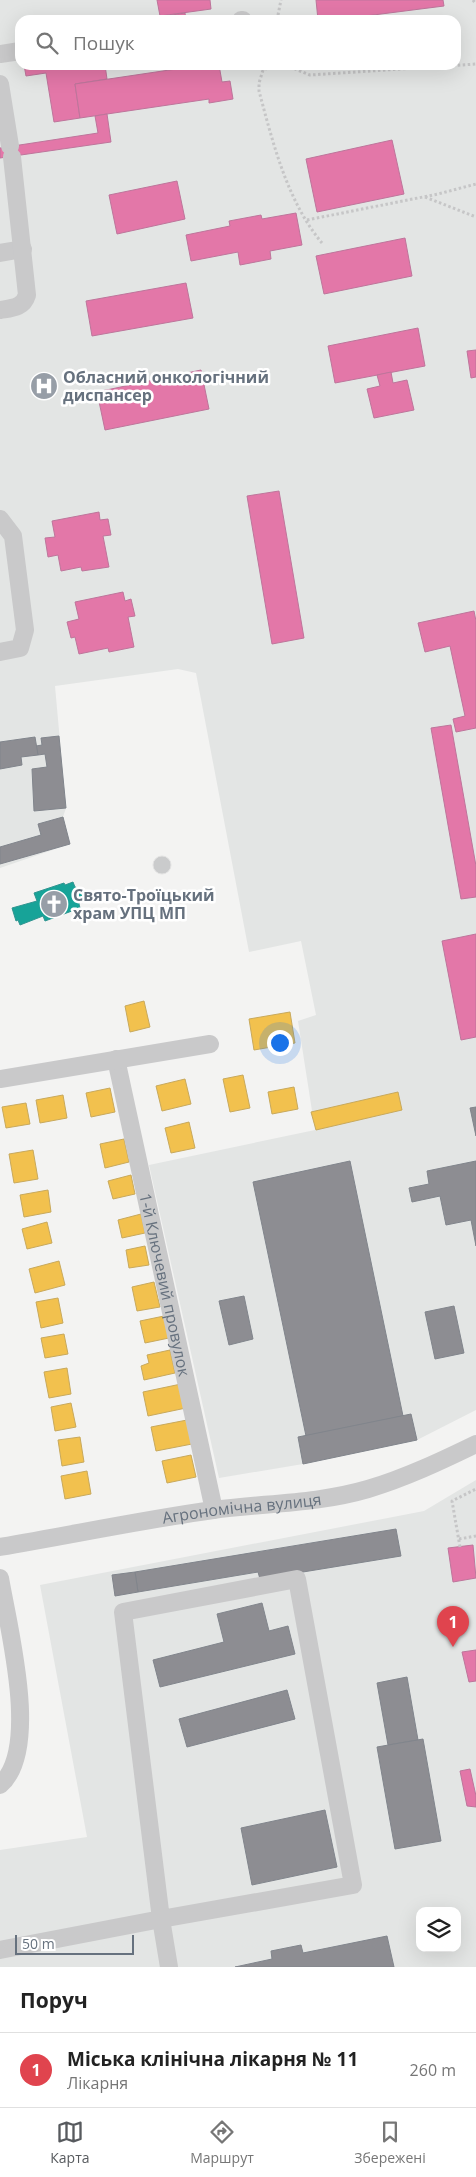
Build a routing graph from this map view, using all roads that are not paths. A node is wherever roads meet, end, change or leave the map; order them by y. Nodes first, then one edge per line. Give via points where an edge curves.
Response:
1 (15, 52) edge
2 (0, 54) edge
3 (0, 84) edge
4 (23, 249) junction
5 (0, 254) edge
6 (0, 310) edge
7 (0, 519) edge
8 (0, 652) edge
9 (210, 1044) dead end
10 (116, 1059) junction
11 (0, 1079) edge
12 (476, 1444) edge
13 (214, 1510) junction
14 (0, 1547) edge
15 (0, 1578) edge
16 (0, 1785) edge
17 (160, 1918) junction
18 (0, 1950) edge
19 (169, 1967) edge

1 - 2 street
3 - 4 street
4 - 5 street
4 - 6 street via 25,301 20,306
7 - 8 street via 14,536 25,630 20,648
9 - 10 street
10 - 11 street
10 - 13 street, 1-й Ключевий провулок
12 - 13 street, Агрономічна вулиця via 366,1490 313,1501
13 - 14 street, Агрономічна вулиця
15 - 16 street via 17,1676 20,1719 20,1742 15,1764
17 - 17 street via 123,1612 297,1579 353,1885
17 - 18 street
17 - 19 street

